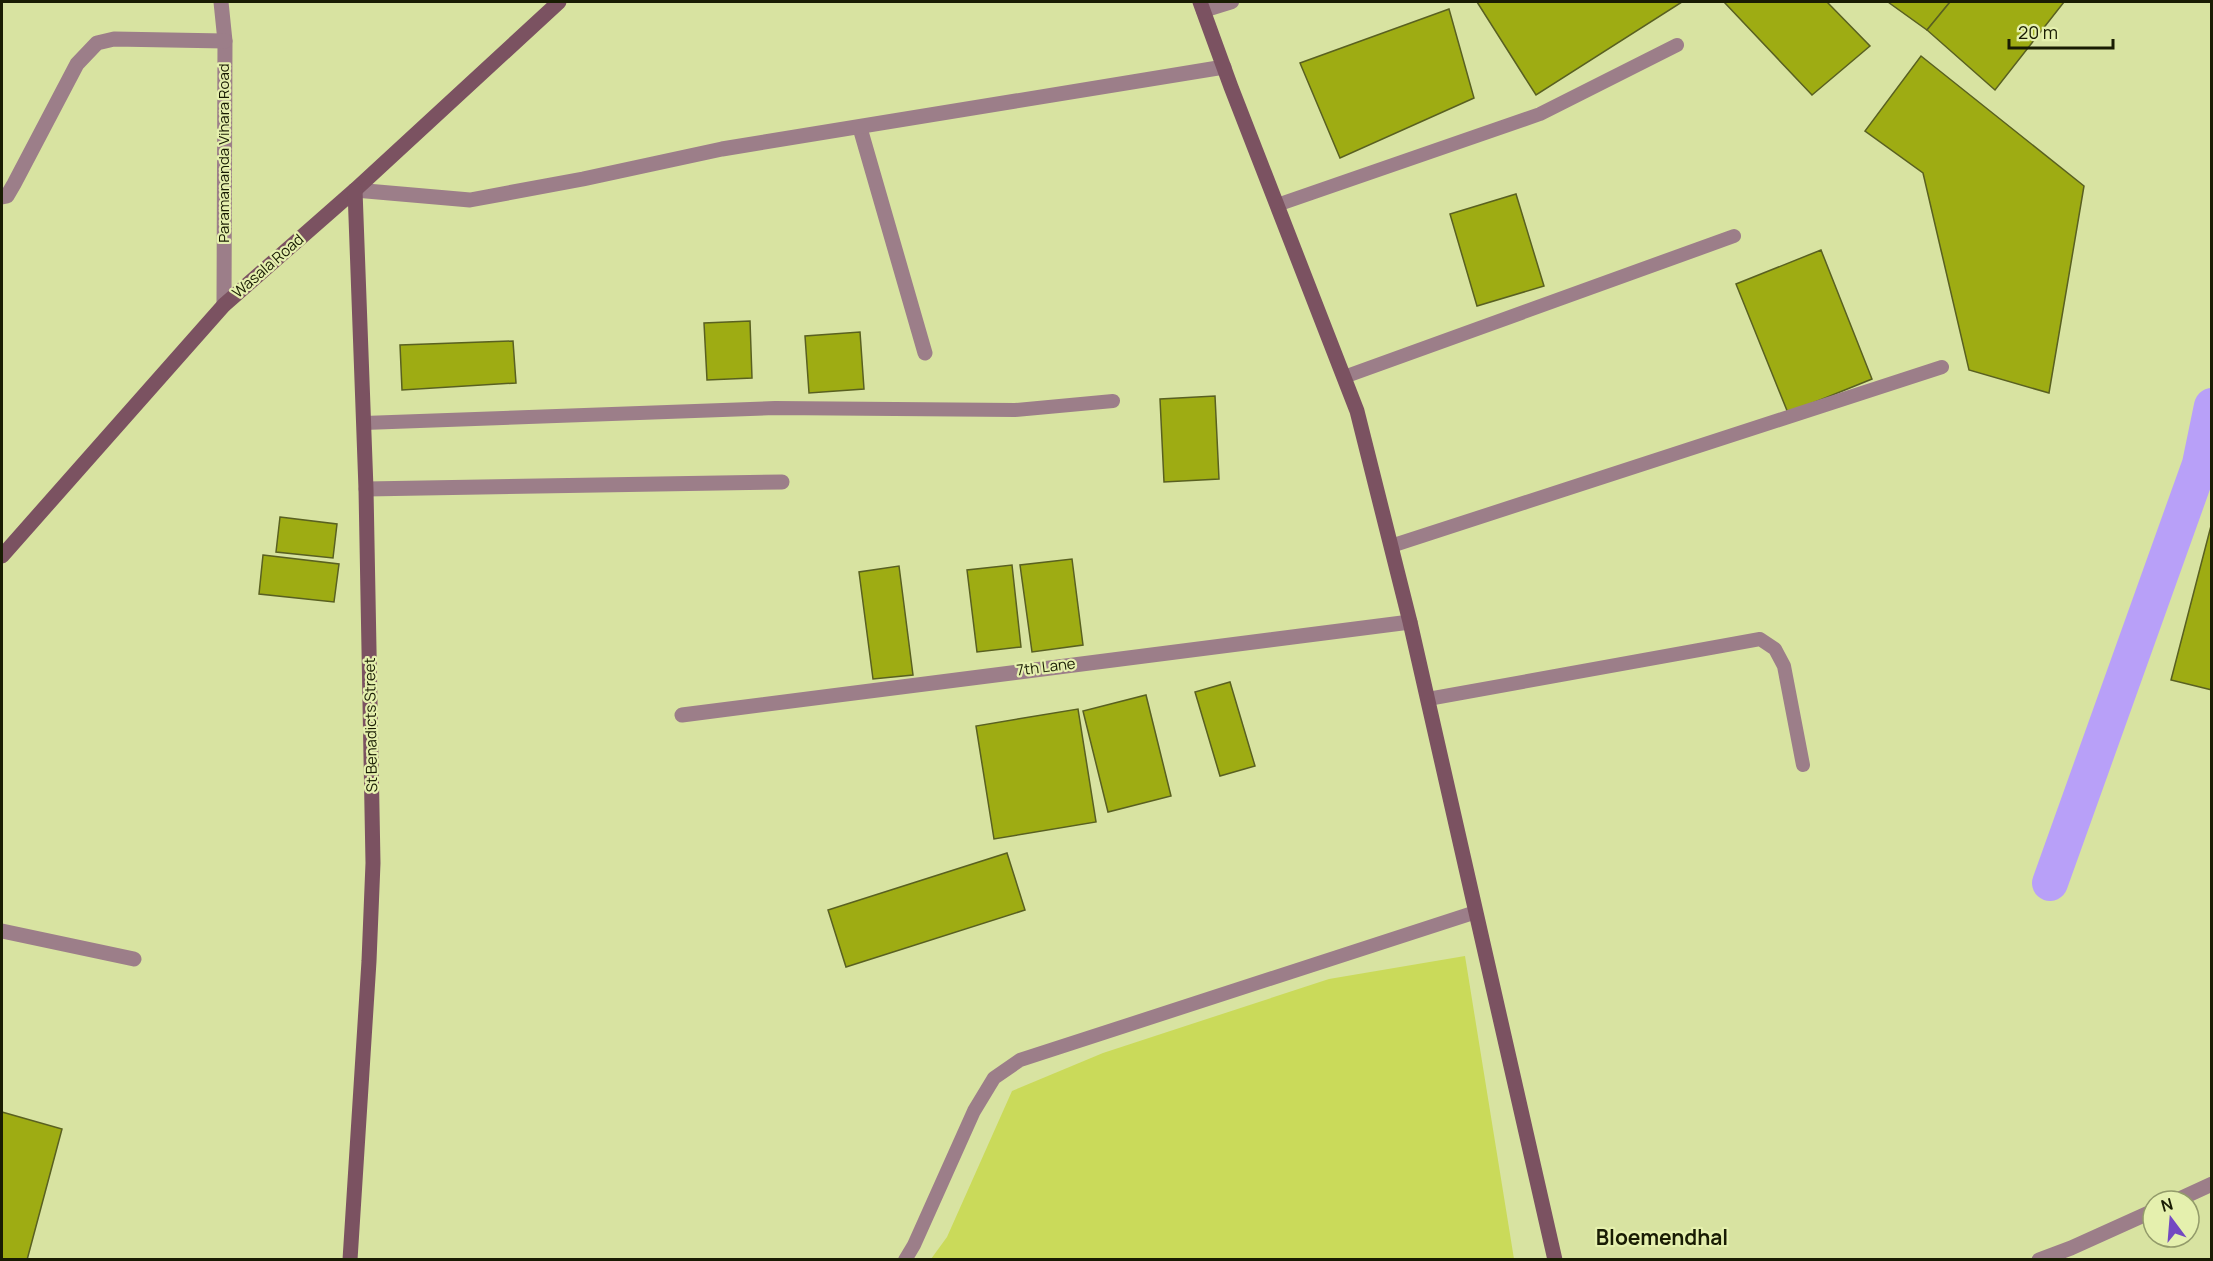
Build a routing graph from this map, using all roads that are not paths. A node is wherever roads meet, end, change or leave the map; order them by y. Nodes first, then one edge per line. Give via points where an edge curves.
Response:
1 (221, 2) edge
2 (559, 2) edge
3 (1232, 2) edge
4 (1202, 6) edge
5 (225, 41) junction
6 (1677, 45) dead end
7 (1224, 68) junction
8 (860, 128) junction
9 (355, 190) junction
10 (2, 197) edge
11 (1277, 205) junction
12 (1734, 236) dead end
13 (224, 304) junction
14 (926, 353) dead end
15 (1942, 367) dead end
16 (1344, 377) junction
17 (1113, 401) dead end
18 (364, 423) junction
19 (782, 483) dead end
20 (366, 489) junction
21 (1391, 546) junction
22 (2, 556) edge
23 (1410, 622) junction
24 (1428, 699) junction
25 (682, 715) dead end
26 (1803, 765) dead end
27 (1476, 912) junction
28 (2, 931) edge
29 (134, 960) dead end
30 (2141, 1216) edge
31 (350, 1260) edge
32 (905, 1260) edge
33 (1555, 1260) edge
34 (2039, 1260) edge

1 - 5 street, Paramananda Vihara Road
2 - 9 street, Wasala Road
3 - 4 lane
4 - 7 street
5 - 10 street via 114,39 97,43 77,64 14,184
5 - 13 street, Paramananda Vihara Road
6 - 11 lane via 1540,114
7 - 8 street
7 - 11 street
8 - 9 street via 722,149 470,200
8 - 14 street
9 - 13 street, Wasala Road
9 - 18 street, St Benadicts Street
11 - 16 street
12 - 16 lane
13 - 22 street, Wasala Road
15 - 21 lane
16 - 21 street via 1357,411
17 - 18 lane via 1015,410 775,408
18 - 20 street, St Benadicts Street
19 - 20 street
20 - 31 street, St Benadicts Street via 373,863
21 - 23 street
23 - 24 street
23 - 25 street, 7th Lane
24 - 26 lane via 1760,639 1775,649 1784,666
24 - 27 street
27 - 32 lane via 1020,1060 993,1078 974,1111
27 - 33 street
28 - 29 street
30 - 34 street

